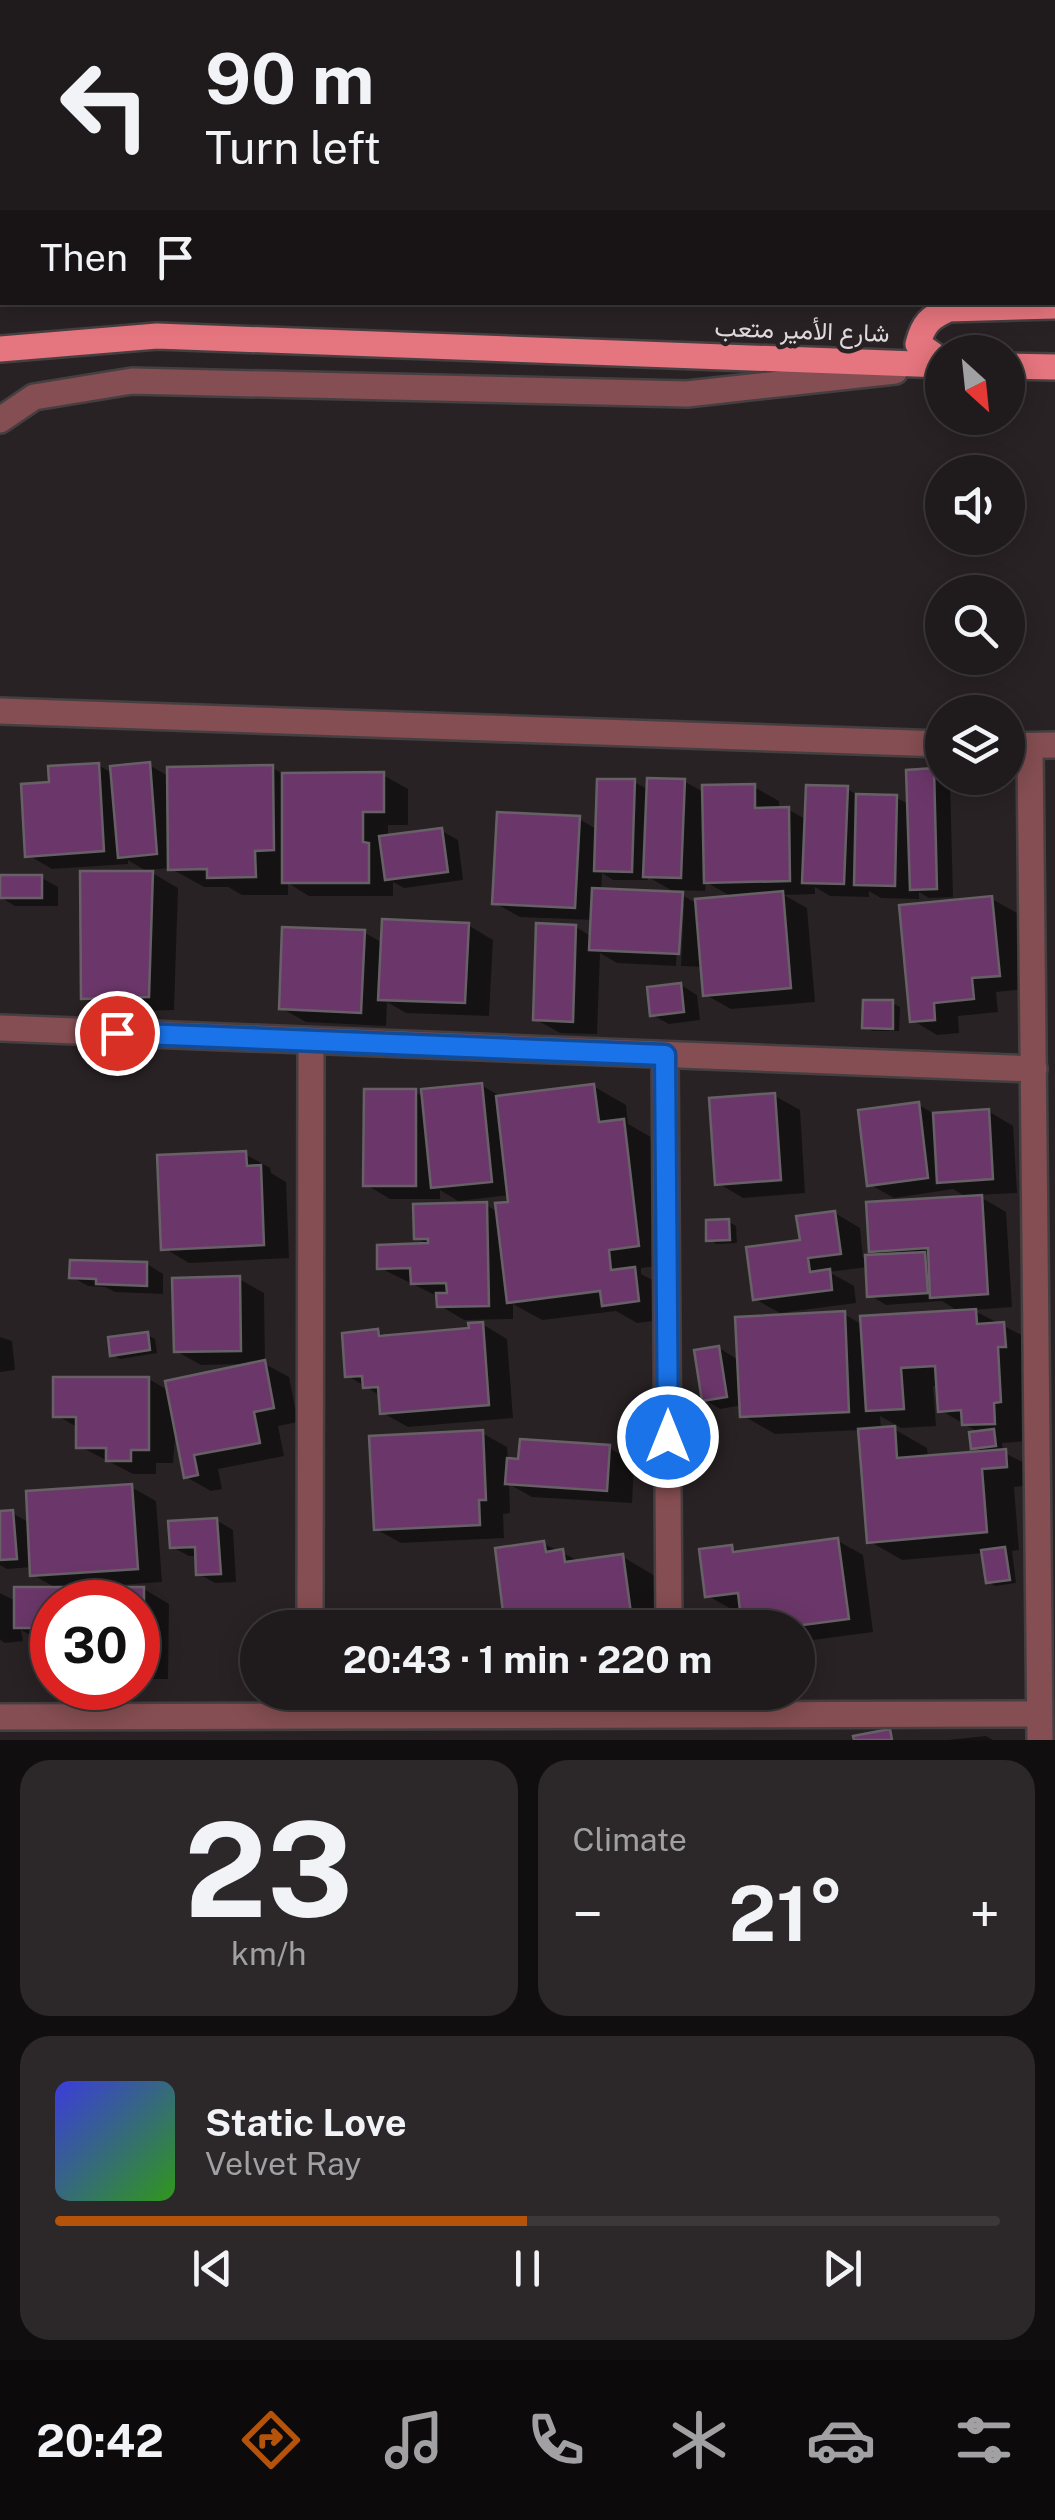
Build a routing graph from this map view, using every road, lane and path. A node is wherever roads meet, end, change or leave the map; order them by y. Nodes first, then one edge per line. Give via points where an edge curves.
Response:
1 (1055, 306) edge
2 (0, 348) edge
3 (925, 350) edge
4 (925, 363) edge
5 (925, 366) edge
6 (1025, 366) edge
7 (1055, 366) edge
8 (0, 420) edge
9 (0, 711) edge
10 (925, 743) edge
11 (1031, 746) edge
12 (0, 1028) edge
13 (311, 1041) junction
14 (665, 1055) junction
15 (1034, 1070) junction
16 (1046, 1291) edge
17 (1046, 1498) edge
18 (310, 1610) edge
19 (669, 1610) edge
20 (240, 1707) edge
21 (767, 1710) edge
22 (0, 1717) edge
23 (1040, 1727) edge

1 - 3 main road via 949,309 922,328 918,344
2 - 4 main road, شارع الأمير متعب via 158,336
5 - 8 street via 687,394 132,381 34,397
6 - 7 main road
9 - 10 street
11 - 15 street
12 - 13 street
13 - 14 street
13 - 18 street
14 - 15 street
14 - 19 street
15 - 16 street
16 - 17 street
17 - 23 street
20 - 22 street
21 - 23 street

